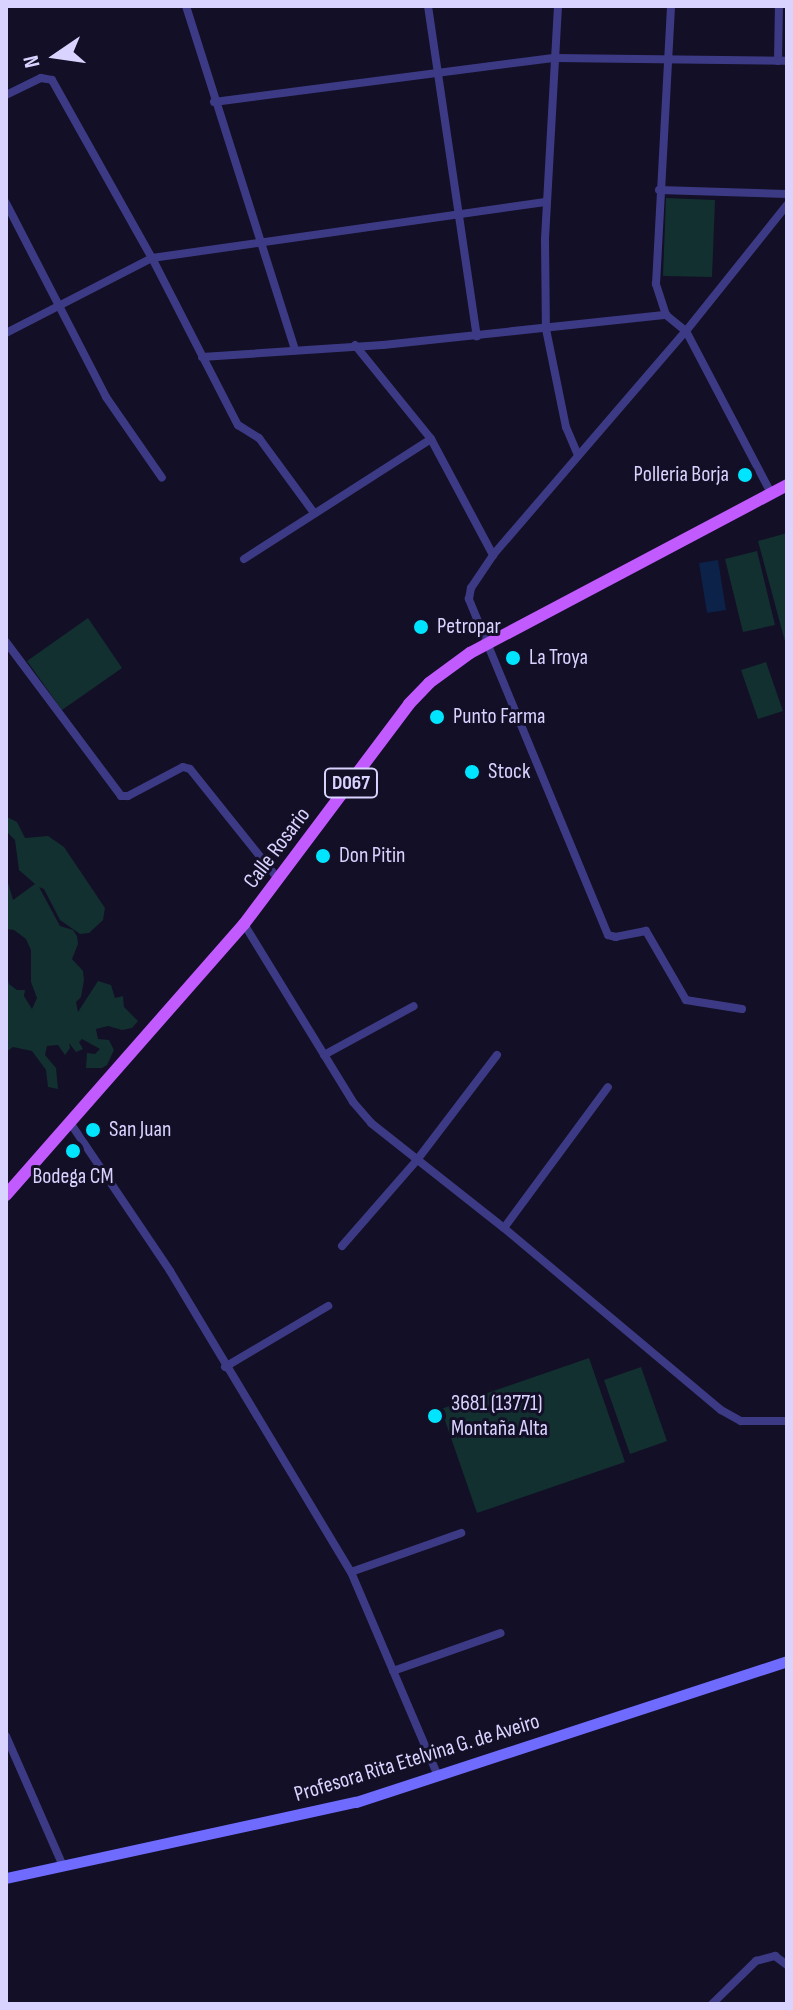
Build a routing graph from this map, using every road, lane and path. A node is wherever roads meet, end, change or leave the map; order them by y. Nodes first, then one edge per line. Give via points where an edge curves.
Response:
1 (186, 6) edge
2 (428, 6) edge
3 (558, 6) edge
4 (671, 6) edge
5 (779, 6) edge
6 (669, 57) junction
7 (555, 58) junction
8 (783, 61) edge
9 (437, 70) junction
10 (6, 95) edge
11 (214, 102) junction
12 (659, 190) junction
13 (787, 194) edge
14 (547, 202) junction
15 (6, 203) edge
16 (787, 205) edge
17 (458, 215) junction
18 (260, 242) junction
19 (152, 258) junction
20 (61, 308) junction
21 (666, 315) junction
22 (546, 329) junction
23 (686, 331) junction
24 (6, 333) edge
25 (477, 336) junction
26 (355, 345) junction
27 (379, 345) junction
28 (295, 350) junction
29 (202, 357) junction
30 (373, 364) junction
31 (431, 439) junction
32 (578, 455) junction
33 (162, 478) dead end
34 (787, 485) edge
35 (771, 493) junction
36 (314, 513) junction
37 (493, 555) junction
38 (244, 559) dead end
39 (6, 642) edge
40 (485, 645) junction
41 (279, 880) junction
42 (244, 924) junction
43 (414, 1006) dead end
44 (742, 1009) dead end
45 (324, 1055) junction
46 (497, 1055) dead end
47 (608, 1087) dead end
48 (71, 1124) junction
49 (417, 1160) junction
50 (6, 1195) edge
51 (504, 1228) junction
52 (342, 1246) dead end
53 (328, 1306) dead end
54 (225, 1367) junction
55 (787, 1421) edge
56 (461, 1533) dead end
57 (351, 1572) junction
58 (501, 1633) dead end
59 (787, 1661) edge
60 (393, 1671) junction
61 (6, 1736) edge
62 (438, 1776) junction
63 (63, 1866) junction
64 (6, 1878) edge
65 (787, 1965) edge
66 (712, 2004) edge

1 - 11 street
2 - 9 street
3 - 7 street
4 - 6 street
5 - 8 street
6 - 7 street
6 - 8 street
6 - 12 street
7 - 9 street
7 - 14 street
9 - 11 street
9 - 17 street
10 - 19 street via 41,78 52,80
11 - 18 street
12 - 13 street
12 - 21 street via 656,284
14 - 17 street
14 - 22 street
15 - 20 street
16 - 23 street
17 - 18 street
17 - 25 street
18 - 19 street
18 - 28 street
19 - 20 street
19 - 29 street
20 - 24 street
20 - 33 street via 106,397
21 - 22 street
21 - 23 street
22 - 25 street
22 - 32 street via 566,427
23 - 32 street
23 - 35 street
25 - 27 street
26 - 27 street
26 - 28 street
26 - 30 street
27 - 30 street via 371,354
28 - 29 street
29 - 36 street via 238,425 259,438
30 - 31 street
31 - 36 street
31 - 37 street
32 - 37 street
34 - 35 main road, Calle Rosario / D067
35 - 40 main road, Calle Rosario / D067
36 - 38 street
37 - 40 street via 469,599
39 - 41 street via 121,796 183,767 190,769
40 - 41 main road, Calle Rosario / D067 via 429,683 409,704
40 - 44 street via 608,935 646,931 686,1000
41 - 42 main road, Calle Rosario / D067
42 - 45 street
42 - 48 main road, Calle Rosario / D067
43 - 45 street
45 - 49 street via 361,1113
46 - 49 street
47 - 51 street
48 - 50 main road, Calle Rosario / D067
48 - 54 street via 146,1232
49 - 51 street
49 - 52 street
51 - 55 street via 721,1410 741,1421
53 - 54 street
54 - 57 street
56 - 57 street
57 - 60 street
58 - 60 street
59 - 62 street, Profesora Rita Etelvina G. de Aveiro
60 - 62 street
61 - 63 street
62 - 63 street, Profesora Rita Etelvina G. de Aveiro via 321,1811
63 - 64 street, Profesora Rita Etelvina G. de Aveiro
65 - 66 street via 775,1956 756,1961

